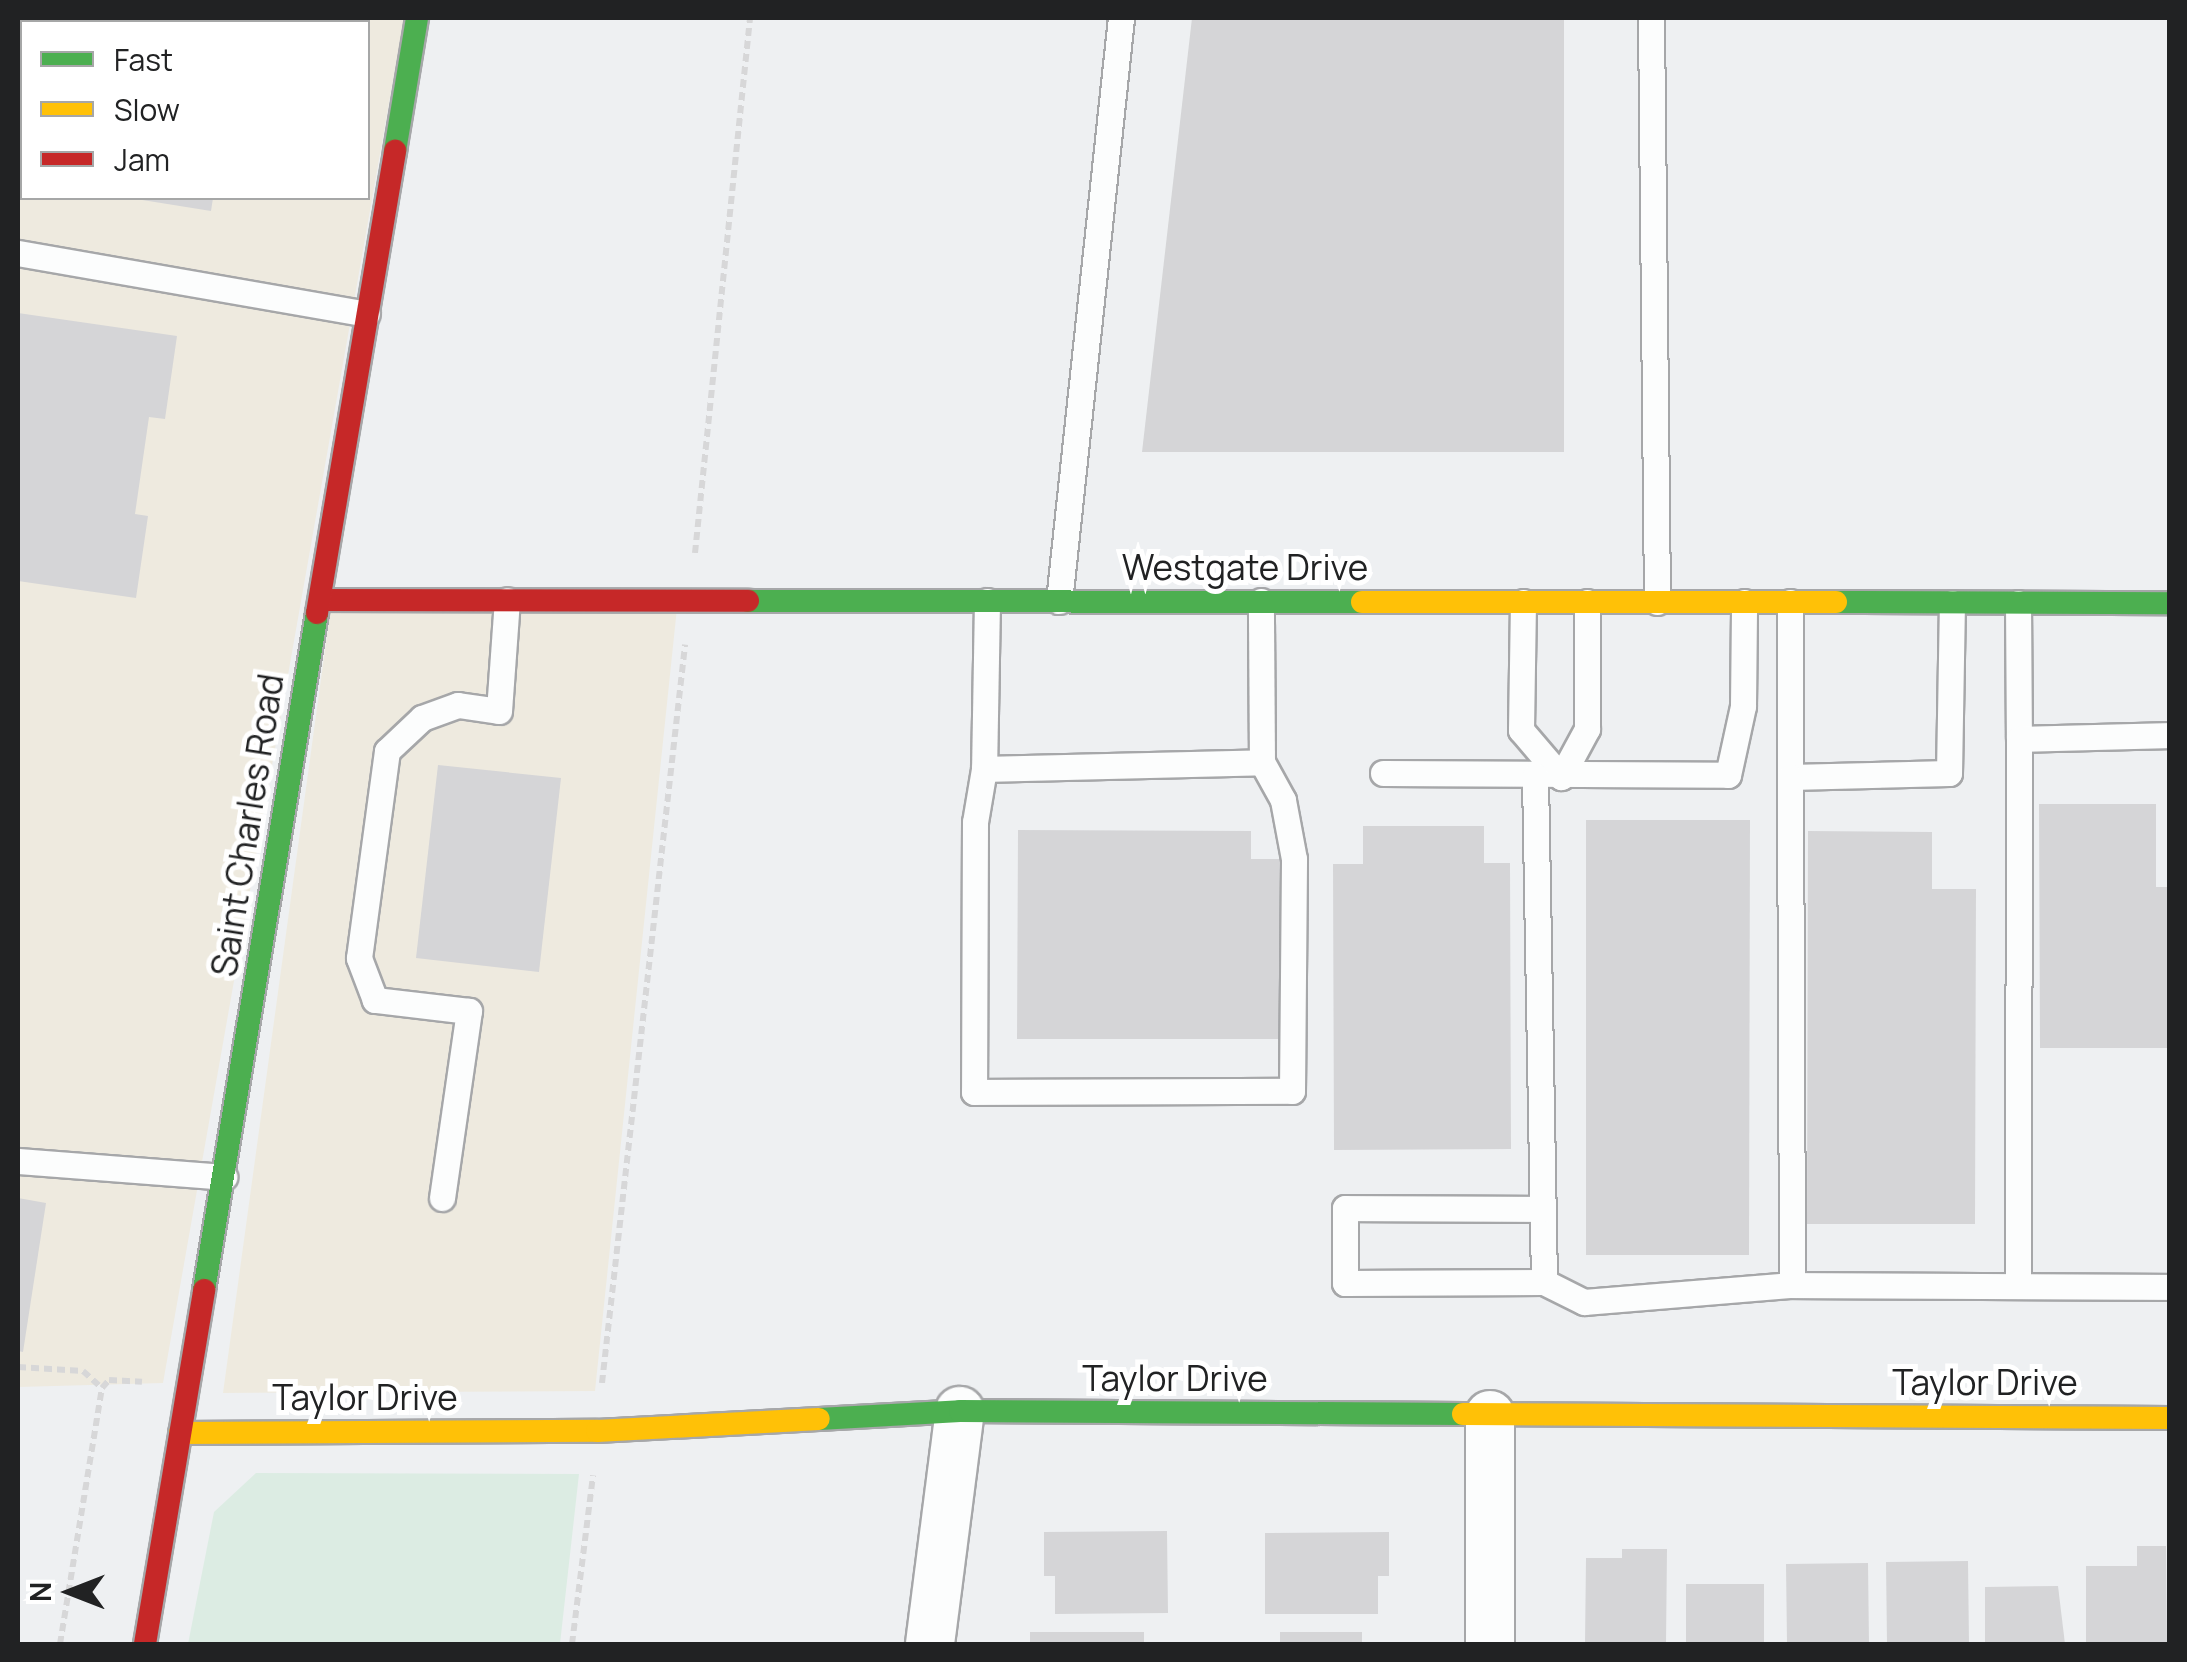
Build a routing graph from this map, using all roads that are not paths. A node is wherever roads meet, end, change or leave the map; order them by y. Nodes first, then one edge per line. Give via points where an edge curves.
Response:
1 (416, 18) edge
2 (1120, 18) edge
3 (1651, 18) edge
4 (18, 253) edge
5 (367, 314) junction
6 (320, 600) junction
7 (507, 600) junction
8 (987, 601) junction
9 (1060, 602) junction
10 (1260, 602) junction
11 (1523, 602) junction
12 (1587, 602) junction
13 (1657, 602) junction
14 (1744, 602) junction
15 (1790, 602) junction
16 (1952, 603) junction
17 (2018, 603) junction
18 (2170, 604) edge
19 (2170, 735) edge
20 (2019, 739) junction
21 (1262, 762) junction
22 (984, 769) junction
23 (1382, 773) dead end
24 (1535, 776) junction
25 (1561, 777) junction
26 (1790, 777) junction
27 (18, 1162) edge
28 (224, 1177) junction
29 (442, 1198) dead end
30 (1543, 1209) junction
31 (1544, 1282) junction
32 (1792, 1285) junction
33 (2018, 1286) junction
34 (2170, 1287) edge
35 (960, 1412) junction
36 (1490, 1414) junction
37 (2170, 1418) edge
38 (180, 1433) junction
39 (145, 1644) edge
40 (930, 1644) edge
41 (1490, 1644) edge

1 - 5 street, Saint Charles Road
2 - 9 lane
3 - 13 lane
4 - 5 lane
5 - 6 street, Saint Charles Road
6 - 7 street, Westgate Drive
6 - 28 street, Saint Charles Road
7 - 8 street, Westgate Drive
7 - 29 lane via 499,711 458,705 422,718 387,751 359,958 375,1000 469,1011
8 - 9 street, Westgate Drive
8 - 22 lane
9 - 10 street, Westgate Drive
10 - 11 street, Westgate Drive
10 - 21 lane
11 - 12 street, Westgate Drive
11 - 25 lane via 1521,730
12 - 13 street, Westgate Drive
12 - 25 lane via 1587,728
13 - 14 street, Westgate Drive
14 - 15 street, Westgate Drive
14 - 25 lane via 1743,706 1728,775
15 - 16 street, Westgate Drive
15 - 26 lane
16 - 17 street, Westgate Drive
16 - 26 lane via 1949,773
17 - 18 street, Westgate Drive
17 - 20 lane
19 - 20 lane
20 - 33 lane
21 - 22 lane
21 - 22 lane via 1283,800 1294,859 1292,1091 974,1092 975,822
23 - 24 lane
24 - 25 lane
24 - 30 lane
26 - 32 lane
27 - 28 lane
28 - 38 street, Saint Charles Road
30 - 31 lane
30 - 31 lane via 1345,1208 1345,1283
31 - 32 lane via 1584,1302
32 - 33 lane
33 - 34 lane
35 - 36 street, Taylor Drive
35 - 38 street, Taylor Drive via 596,1431
35 - 40 street
36 - 37 street, Taylor Drive
36 - 41 street
38 - 39 street, Saint Charles Road

